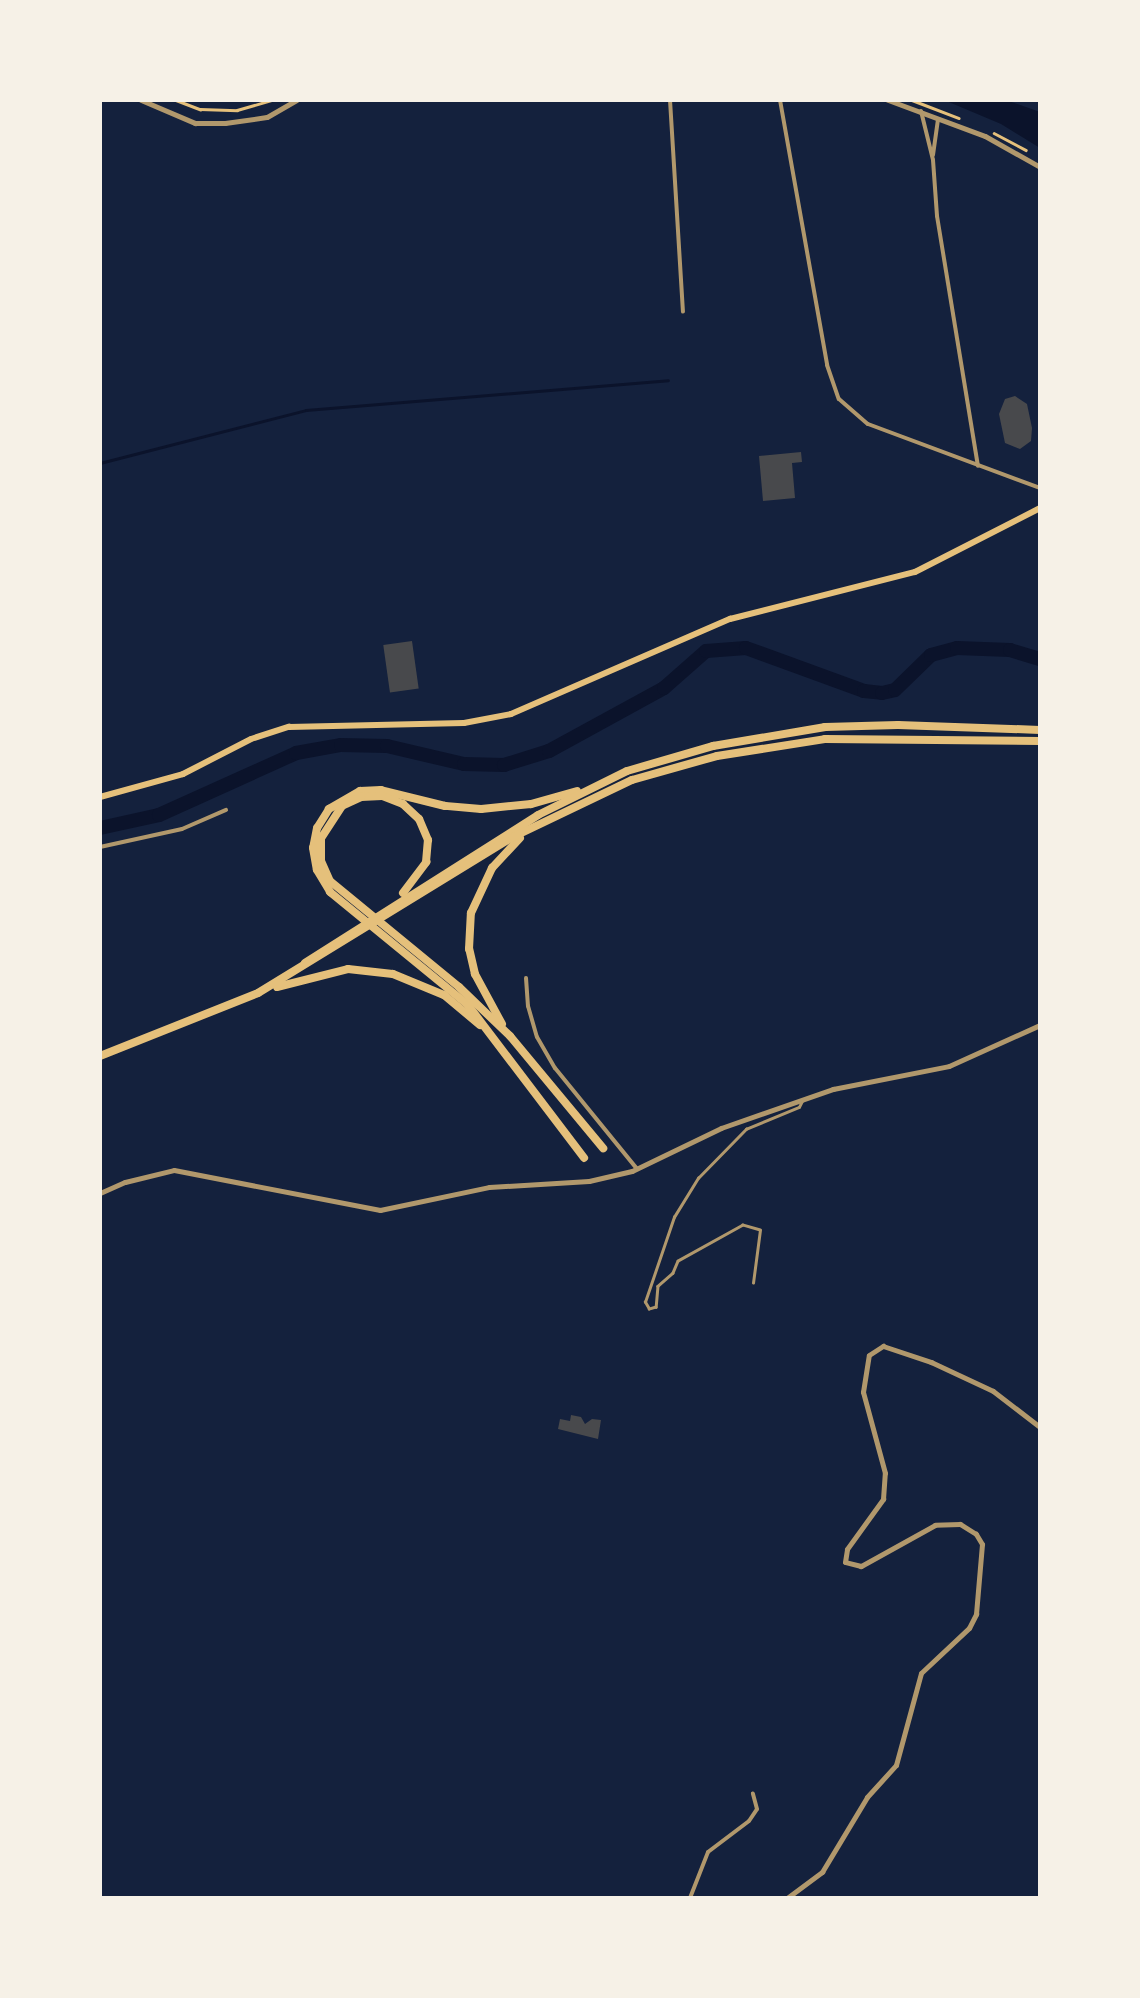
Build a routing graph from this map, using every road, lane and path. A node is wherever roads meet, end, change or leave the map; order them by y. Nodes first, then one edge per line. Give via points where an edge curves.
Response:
1 (142, 100) edge
2 (176, 100) edge
3 (273, 100) edge
4 (297, 100) edge
5 (670, 100) edge
6 (780, 100) edge
7 (888, 100) edge
8 (921, 112) junction
9 (938, 118) junction
10 (933, 160) junction
11 (1040, 167) edge
12 (683, 312) dead end
13 (978, 466) junction
14 (1040, 488) edge
15 (1040, 508) edge
16 (1040, 730) edge
17 (1040, 741) edge
18 (604, 781) junction
19 (100, 798) edge
20 (226, 810) dead end
21 (547, 819) junction
22 (100, 847) edge
23 (351, 905) junction
24 (356, 928) junction
25 (396, 940) junction
26 (285, 978) junction
27 (526, 978) dead end
28 (258, 993) junction
29 (1040, 1024) edge
30 (510, 1036) junction
31 (500, 1043) junction
32 (100, 1056) edge
33 (802, 1099) junction
34 (603, 1148) dead end
35 (584, 1158) dead end
36 (637, 1169) junction
37 (100, 1194) edge
38 (753, 1282) dead end
39 (1040, 1427) edge
40 (753, 1794) dead end
41 (690, 1898) edge
42 (787, 1898) edge

1 - 4 street via 195,123 225,123 268,117
2 - 3 path via 200,110 237,110
5 - 12 street
6 - 13 street via 827,365 839,399 868,424
7 - 8 street
8 - 9 street
8 - 10 street
9 - 10 street
9 - 11 street
10 - 13 street
13 - 14 street
15 - 19 main road via 915,572 701,630 488,720 289,726 183,774
16 - 18 highway via 825,728 714,746
17 - 21 highway via 902,736 771,745 632,780
18 - 23 highway via 492,809 444,806 381,790 346,796 320,821 313,848 320,878
18 - 24 highway
20 - 22 street
21 - 26 highway
21 - 30 highway via 502,854 471,914 474,974
23 - 24 highway via 323,868 323,830 354,799 396,800 423,826 426,862 414,885
23 - 25 highway
24 - 26 highway
25 - 30 highway
25 - 31 highway
26 - 28 highway
27 - 36 street via 537,1037 555,1068
28 - 31 highway via 330,972 393,974 444,995
28 - 32 highway
29 - 33 street via 949,1066
30 - 34 highway
31 - 35 highway
33 - 36 street
33 - 38 lane via 799,1107 746,1129 698,1178 674,1218 645,1302 648,1309 656,1307 658,1286 678,1261 744,1225 760,1230
36 - 37 street via 589,1181 489,1187 380,1210 174,1170
39 - 42 street via 993,1391 931,1362 883,1346 869,1355 862,1392 885,1473 883,1500 845,1562 861,1566 935,1526 960,1524 982,1544 976,1614 921,1673 896,1765 867,1797 822,1872
40 - 41 street via 757,1809 708,1852

